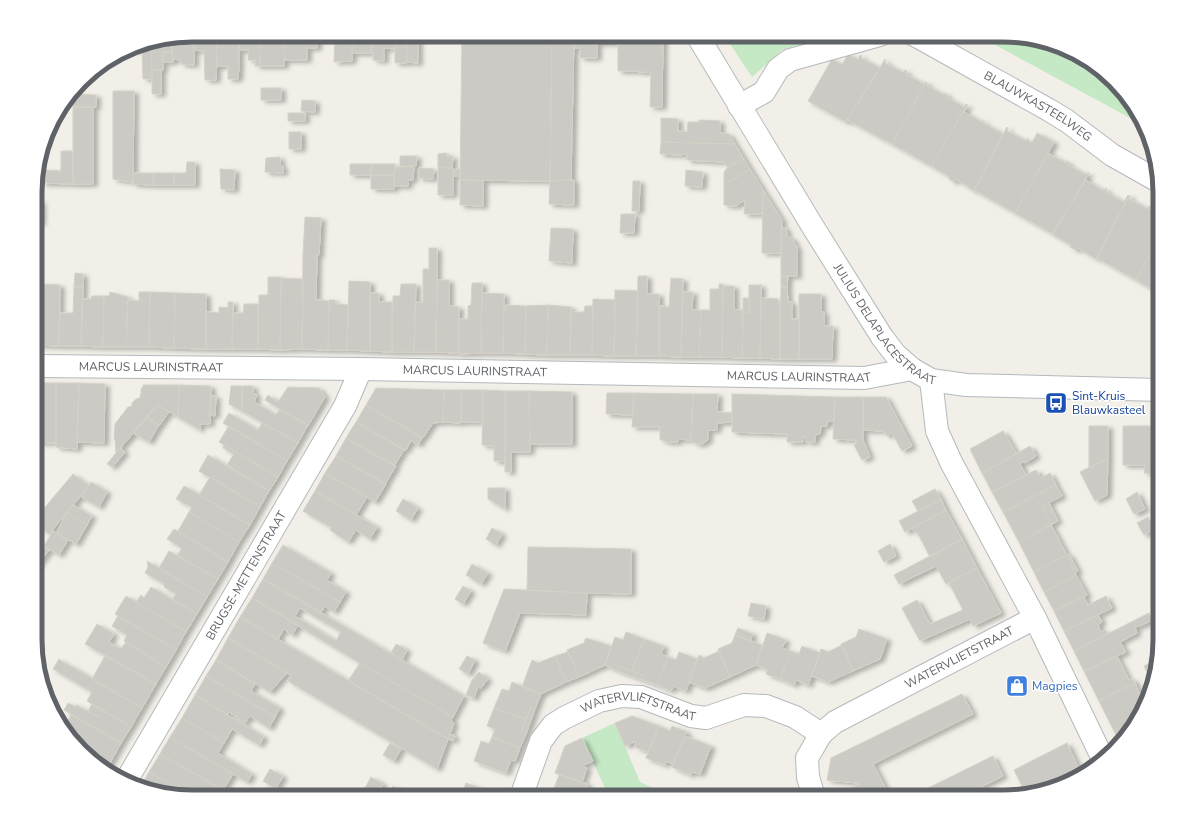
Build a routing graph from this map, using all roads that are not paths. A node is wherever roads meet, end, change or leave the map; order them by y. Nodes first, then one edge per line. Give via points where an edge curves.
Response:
1 (701, 42) edge
2 (855, 42) edge
3 (927, 42) edge
4 (739, 106) junction
5 (1153, 178) edge
6 (42, 366) edge
7 (362, 369) junction
8 (912, 369) junction
9 (931, 380) junction
10 (1153, 390) edge
11 (1035, 618) junction
12 (821, 734) junction
13 (1101, 754) edge
14 (128, 776) edge
15 (524, 790) edge
16 (812, 790) edge

1 - 4 street, JULIUS DELAPLACESTRAAT
2 - 4 street via 790,60 778,69 764,92
3 - 5 street, BLAUWKASTEELWEG via 1049,110 1112,155
4 - 8 street, JULIUS DELAPLACESTRAAT via 882,337 894,354
6 - 7 street, MARCUS LAURINSTRAAT
7 - 8 street, MARCUS LAURINSTRAAT via 864,378
7 - 14 street, BRUGSE-METTENSTRAAT via 345,406
8 - 9 street, JULIUS DELAPLACESTRAAT
9 - 10 street via 966,385
9 - 11 street, JULIUS DELAPLACESTRAAT via 937,431
11 - 12 street, WATERVLIETSTRAAT via 835,722
11 - 13 street, JULIUS DELAPLACESTRAAT
12 - 15 street, WATERVLIETSTRAAT via 795,717 766,706 744,705 706,718 691,716 641,697 622,696 599,700 553,725 541,741
12 - 16 street, WATERVLIETSTRAAT via 807,758

